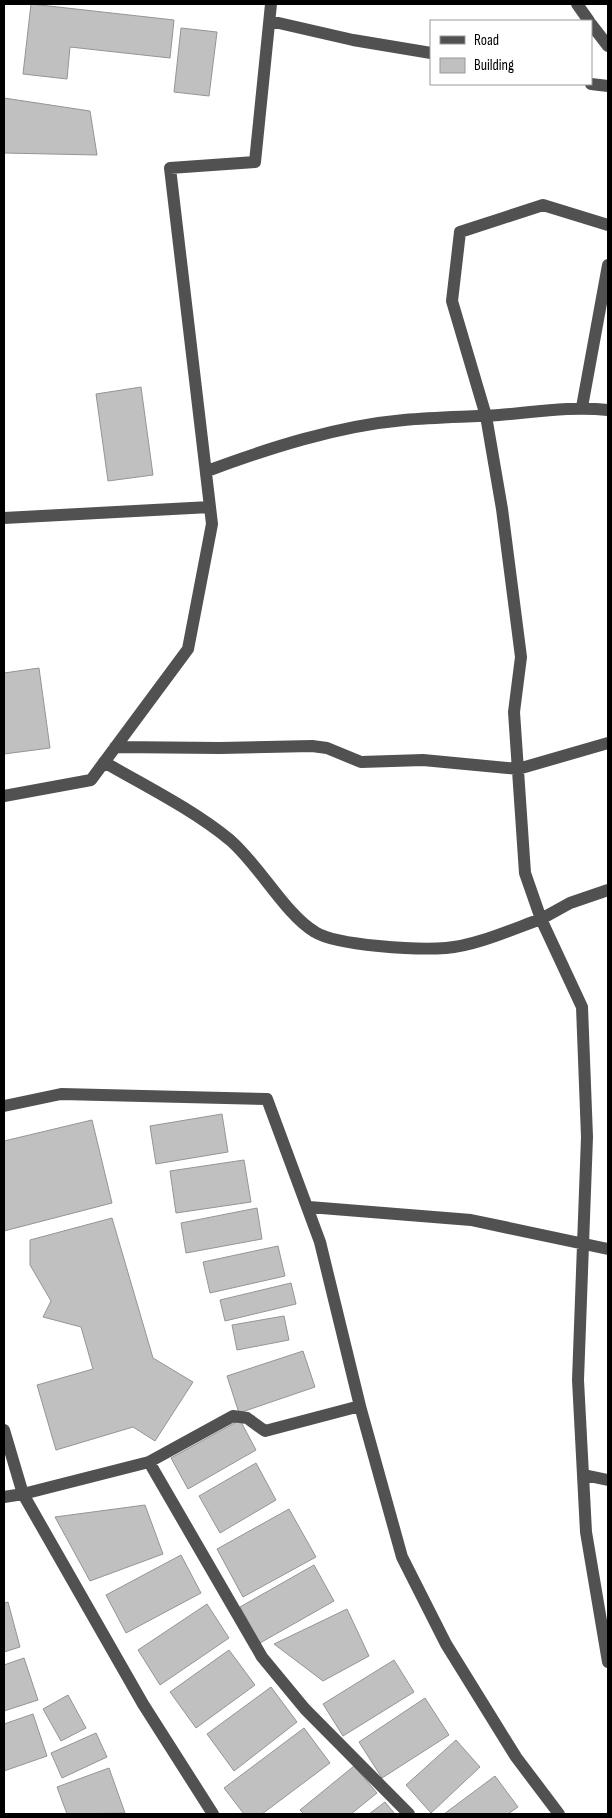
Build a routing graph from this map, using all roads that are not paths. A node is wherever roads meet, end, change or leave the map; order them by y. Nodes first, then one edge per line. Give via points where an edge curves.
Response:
1 (271, 4) edge
2 (577, 4) edge
3 (589, 20) edge
4 (270, 21) junction
5 (592, 25) edge
6 (608, 46) edge
7 (430, 53) edge
8 (592, 84) edge
9 (608, 86) edge
10 (608, 225) edge
11 (608, 265) edge
12 (582, 407) junction
13 (608, 410) edge
14 (486, 416) junction
15 (207, 471) junction
16 (210, 507) junction
17 (4, 518) edge
18 (608, 743) edge
19 (115, 747) junction
20 (104, 762) junction
21 (518, 769) junction
22 (4, 796) edge
23 (608, 890) edge
24 (540, 919) junction
25 (4, 1106) edge
26 (309, 1207) junction
27 (584, 1244) junction
28 (608, 1249) edge
29 (360, 1406) junction
30 (4, 1430) edge
31 (149, 1462) junction
32 (584, 1475) junction
33 (608, 1480) edge
34 (23, 1494) junction
35 (6, 1496) edge
36 (608, 1662) edge
37 (212, 1814) edge
38 (409, 1814) edge
39 (559, 1814) edge

1 - 4 street
2 - 3 street
4 - 7 street
4 - 15 street via 255,162 170,168
5 - 6 street
8 - 9 street
10 - 14 street via 543,205 460,232 452,301
11 - 12 street
12 - 13 street
12 - 14 street
14 - 15 street via 403,420 332,433 252,454
14 - 21 street via 521,657 514,712
15 - 16 street
16 - 17 street
16 - 19 street via 212,524 188,649
18 - 21 street
19 - 20 street
19 - 21 street via 312,746 327,748 361,762 423,760
20 - 22 street via 91,780
20 - 24 street via 200,817 257,867 299,919 316,933 335,940 447,948
21 - 24 street via 525,872
23 - 24 street via 570,903
24 - 27 street via 582,1007 587,1137
25 - 26 street via 61,1094 267,1099
26 - 27 street via 471,1220
26 - 29 street
27 - 28 street
27 - 32 street via 578,1380
29 - 31 street via 265,1432 247,1418 233,1416
29 - 39 street via 402,1557 446,1644 516,1757
30 - 34 street
31 - 34 street
31 - 38 street via 262,1657 305,1709
32 - 33 street
32 - 36 street via 586,1532
34 - 35 street
34 - 37 street via 143,1704

